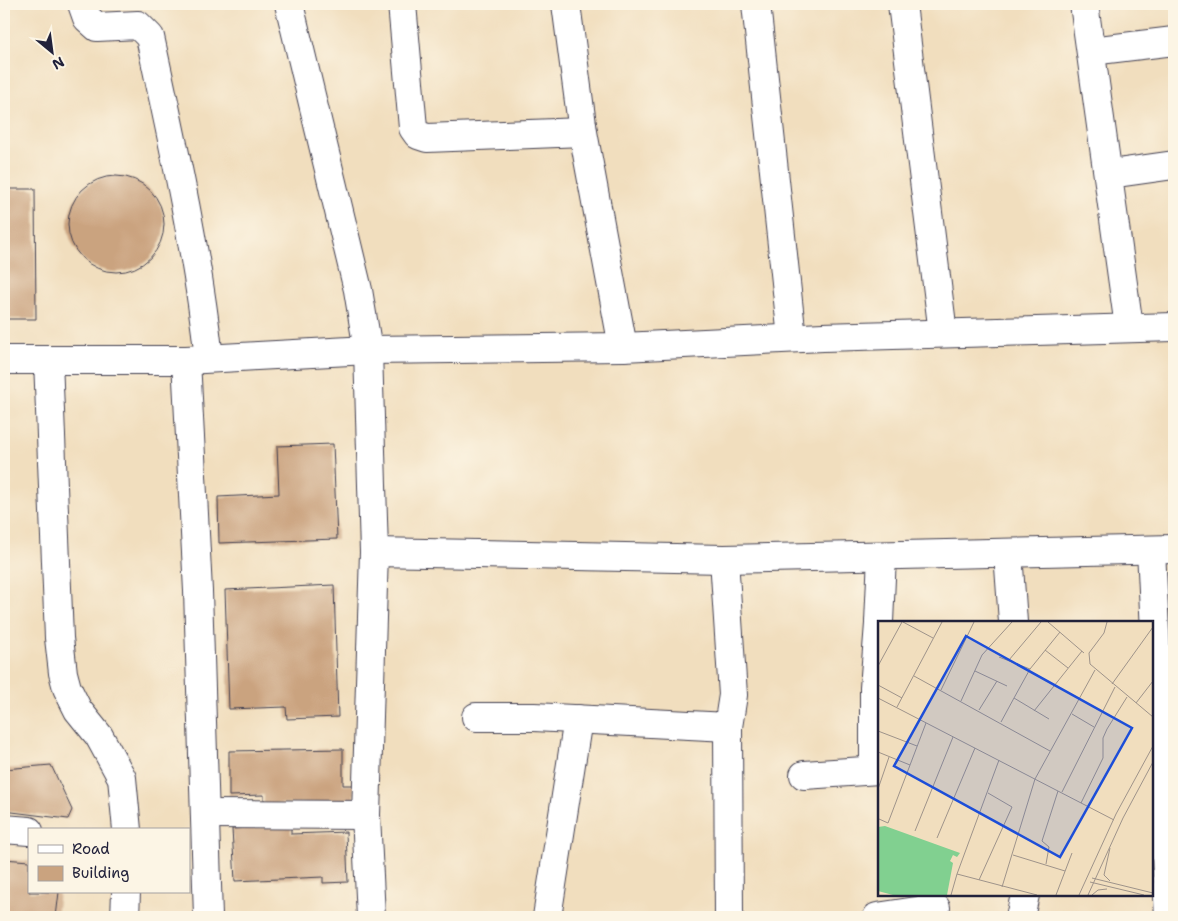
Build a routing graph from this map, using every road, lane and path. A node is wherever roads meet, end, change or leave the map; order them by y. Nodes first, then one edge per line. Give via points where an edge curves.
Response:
1 (82, 4) edge
2 (289, 4) edge
3 (402, 4) edge
4 (566, 4) edge
5 (756, 4) edge
6 (902, 4) edge
7 (1084, 4) edge
8 (1174, 40) edge
9 (1092, 51) junction
10 (583, 132) junction
11 (1174, 165) edge
12 (1110, 174) junction
13 (1130, 327) junction
14 (1174, 327) edge
15 (943, 333) junction
16 (792, 338) junction
17 (623, 347) junction
18 (368, 350) junction
19 (197, 359) junction
20 (4, 360) edge
21 (48, 360) junction
22 (1163, 550) edge
23 (374, 552) junction
24 (1008, 553) junction
25 (882, 556) junction
26 (724, 558) junction
27 (879, 621) edge
28 (1013, 621) edge
29 (878, 636) edge
30 (476, 717) dead end
31 (578, 719) junction
32 (728, 727) junction
33 (877, 770) edge
34 (804, 775) dead end
35 (205, 814) junction
36 (366, 815) junction
37 (127, 828) edge
38 (4, 829) edge
39 (28, 831) edge
40 (126, 894) edge
41 (1025, 896) edge
42 (936, 908) dead end
43 (125, 917) edge
44 (208, 917) edge
45 (371, 917) edge
46 (547, 917) edge
47 (729, 917) edge
48 (877, 917) edge
49 (1020, 917) edge
50 (1169, 917) edge

1 - 19 street via 87,18 96,27 138,25 150,37 202,298
2 - 18 street via 358,290
3 - 10 street via 413,128 418,135 427,138
4 - 10 street
5 - 16 street
6 - 15 street
7 - 9 street
8 - 9 street
9 - 12 street
10 - 17 street
11 - 12 street
12 - 13 street
13 - 14 street
13 - 15 street
15 - 16 street
16 - 17 street
17 - 18 street
18 - 19 street
18 - 23 street
19 - 21 street
19 - 35 street via 198,591
20 - 21 street
21 - 37 street via 62,673 78,710 100,736 122,778
22 - 24 street
22 - 50 street
23 - 26 street
23 - 36 street
24 - 25 street
24 - 28 street
25 - 26 street
25 - 27 street
26 - 32 street via 733,695
29 - 33 street via 874,688
30 - 31 street
31 - 32 street
31 - 46 street
32 - 47 street
33 - 34 street
35 - 36 street
35 - 44 street
36 - 45 street
38 - 39 street
40 - 43 street
41 - 49 street
42 - 48 street

